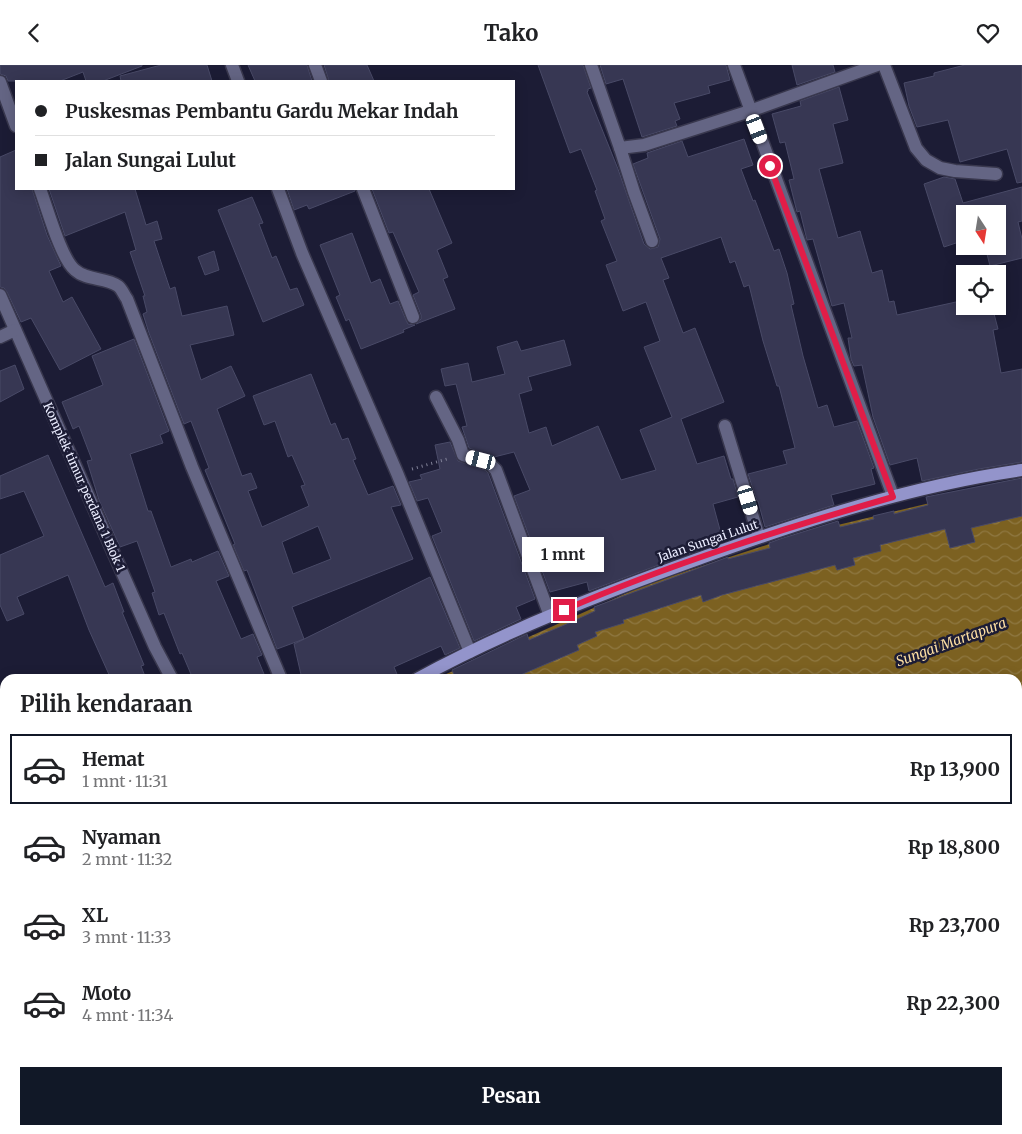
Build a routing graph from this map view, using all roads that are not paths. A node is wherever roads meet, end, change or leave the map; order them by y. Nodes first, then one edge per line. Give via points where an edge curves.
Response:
1 (232, 65) edge
2 (315, 65) edge
3 (591, 65) edge
4 (734, 65) edge
5 (877, 65) edge
6 (884, 65) edge
7 (238, 80) edge
8 (321, 80) edge
9 (0, 82) edge
10 (750, 111) junction
11 (15, 123) edge
12 (620, 148) junction
13 (996, 174) dead end
14 (40, 190) edge
15 (278, 190) edge
16 (363, 190) edge
17 (652, 241) dead end
18 (0, 295) edge
19 (413, 317) dead end
20 (15, 330) junction
21 (0, 337) edge
22 (436, 397) dead end
23 (725, 426) dead end
24 (1022, 470) edge
25 (893, 497) junction
26 (759, 537) junction
27 (550, 616) junction
28 (470, 652) junction
29 (169, 674) edge
30 (279, 674) edge
31 (427, 674) edge

1 - 7 street
2 - 8 street
3 - 12 street
4 - 10 street
5 - 10 street
6 - 13 street via 916,147 926,160 940,168
9 - 11 street
10 - 12 street via 644,145
10 - 25 street
12 - 17 street
14 - 30 street via 65,257 74,270 118,286 127,299 192,467
15 - 28 street
16 - 19 street
18 - 20 street, Komplek timur perdana 1 Blok 1
20 - 21 street
20 - 29 street, Komplek timur perdana 1 Blok 1
22 - 27 street via 462,455 489,463 496,470
23 - 26 street
24 - 25 main road, Jalan Sungai Lulut via 954,481
25 - 26 main road, Jalan Sungai Lulut
26 - 27 main road, Jalan Sungai Lulut via 606,592
27 - 28 main road, Jalan Sungai Lulut
28 - 31 main road, Jalan Sungai Lulut

